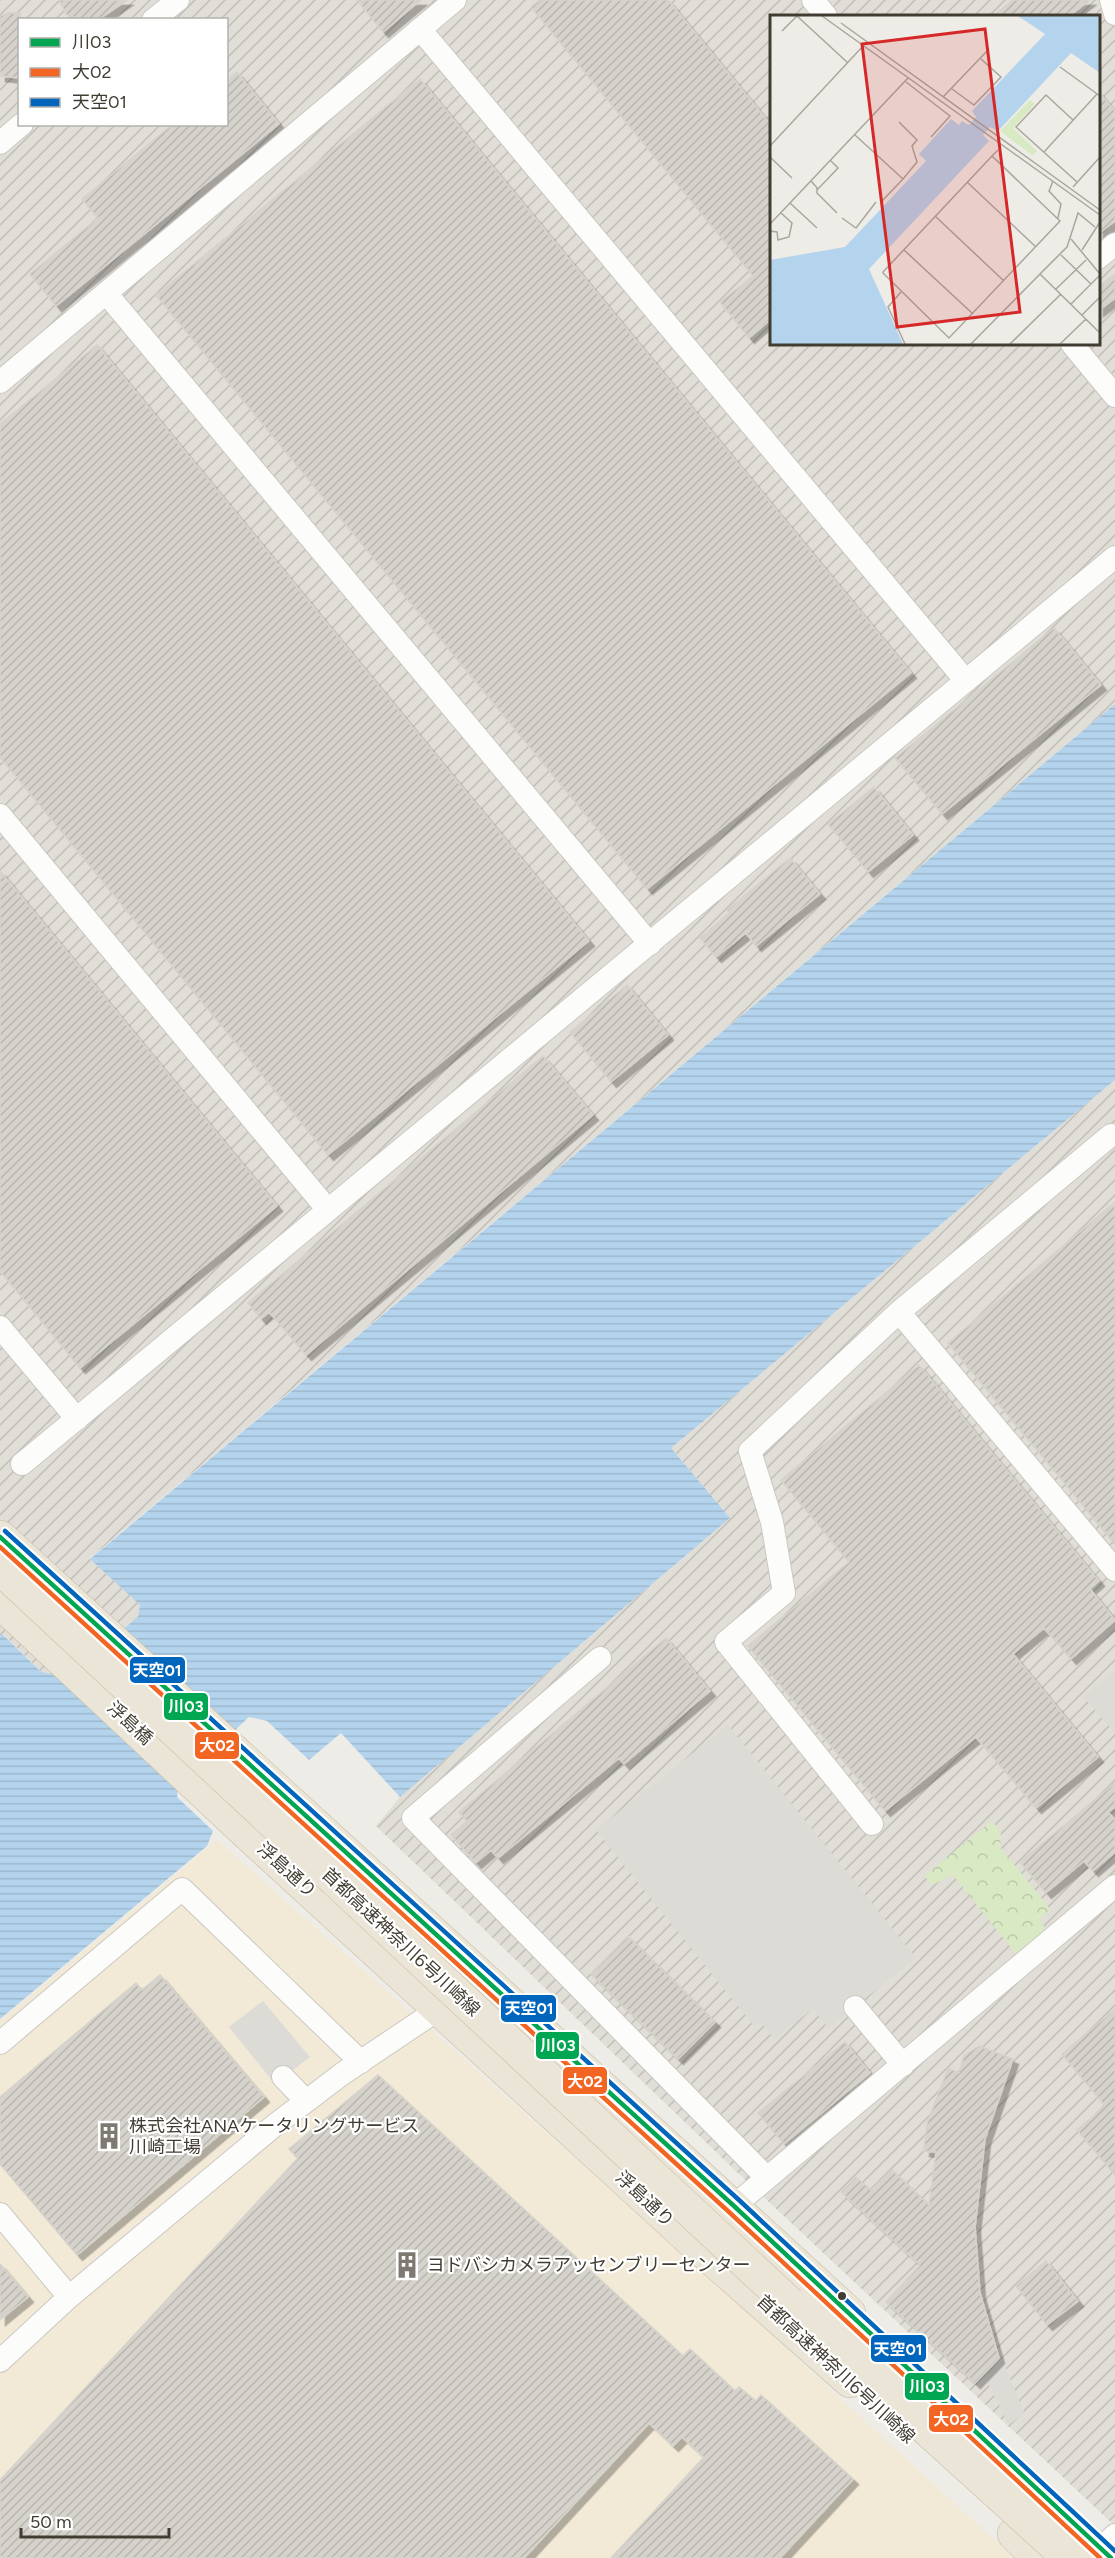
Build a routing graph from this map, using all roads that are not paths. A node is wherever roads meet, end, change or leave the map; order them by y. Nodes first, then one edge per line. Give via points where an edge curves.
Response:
1 (178, 0) edge
2 (455, 0) edge
3 (813, 0) edge
4 (1110, 0) edge
5 (1115, 14) edge
6 (825, 15) edge
7 (156, 18) edge
8 (420, 29) junction
9 (20, 126) edge
10 (0, 142) edge
11 (1115, 244) edge
12 (1100, 256) edge
13 (106, 293) junction
14 (1073, 345) edge
15 (0, 382) edge
16 (1115, 396) edge
17 (1115, 557) edge
18 (966, 681) junction
19 (0, 815) edge
20 (650, 944) junction
21 (1111, 1135) dead end
22 (328, 1210) junction
23 (898, 1312) junction
24 (0, 1327) edge
25 (76, 1419) junction
26 (22, 1464) dead end
27 (0, 1537) edge
28 (0, 1568) edge
29 (1115, 1570) edge
30 (4, 1601) edge
31 (600, 1658) dead end
32 (872, 1824) dead end
33 (249, 1835) joint
34 (1115, 1886) edge
35 (474, 1970) junction
36 (855, 2007) dead end
37 (439, 2009) junction
38 (504, 2037) junction
39 (0, 2043) edge
40 (361, 2062) junction
41 (903, 2065) junction
42 (283, 2077) dead end
43 (306, 2101) junction
44 (767, 2178) junction
45 (734, 2206) junction
46 (0, 2214) edge
47 (692, 2241) junction
48 (69, 2297) junction
49 (0, 2361) edge
50 (1104, 2551) edge
51 (1042, 2558) edge
52 (1069, 2558) edge

1 - 7 lane
2 - 8 lane
3 - 6 lane
4 - 5 lane
8 - 13 lane
8 - 18 lane
9 - 10 lane
11 - 12 lane
13 - 15 lane
13 - 20 lane
14 - 16 lane
17 - 18 lane
18 - 20 lane
19 - 22 lane
20 - 22 lane
21 - 23 lane
22 - 25 lane
23 - 29 lane
23 - 32 lane via 750,1451 772,1522 784,1593 726,1642
24 - 25 lane
25 - 26 lane
27 - 35 highway
28 - 38 highway, 首都高速神奈川6号川崎線, bridge
30 - 33 highway, 浮島橋
30 - 51 highway, 首都高速神奈川6号川崎線
31 - 44 lane via 413,1818
33 - 37 highway, 浮島通り
34 - 41 lane
35 - 37 lane
35 - 45 highway
36 - 41 lane
37 - 40 lane
37 - 47 highway, 浮島通り
38 - 50 highway, bridge via 864,2340
38 - 52 highway, 首都高速神奈川6号川崎線, bridge
39 - 40 lane via 182,1889
40 - 43 lane
41 - 44 lane
42 - 43 lane
43 - 48 lane
44 - 45 lane
45 - 47 lane
45 - 50 highway
46 - 48 lane
47 - 51 highway, 浮島通り via 1018,2529
48 - 49 lane

